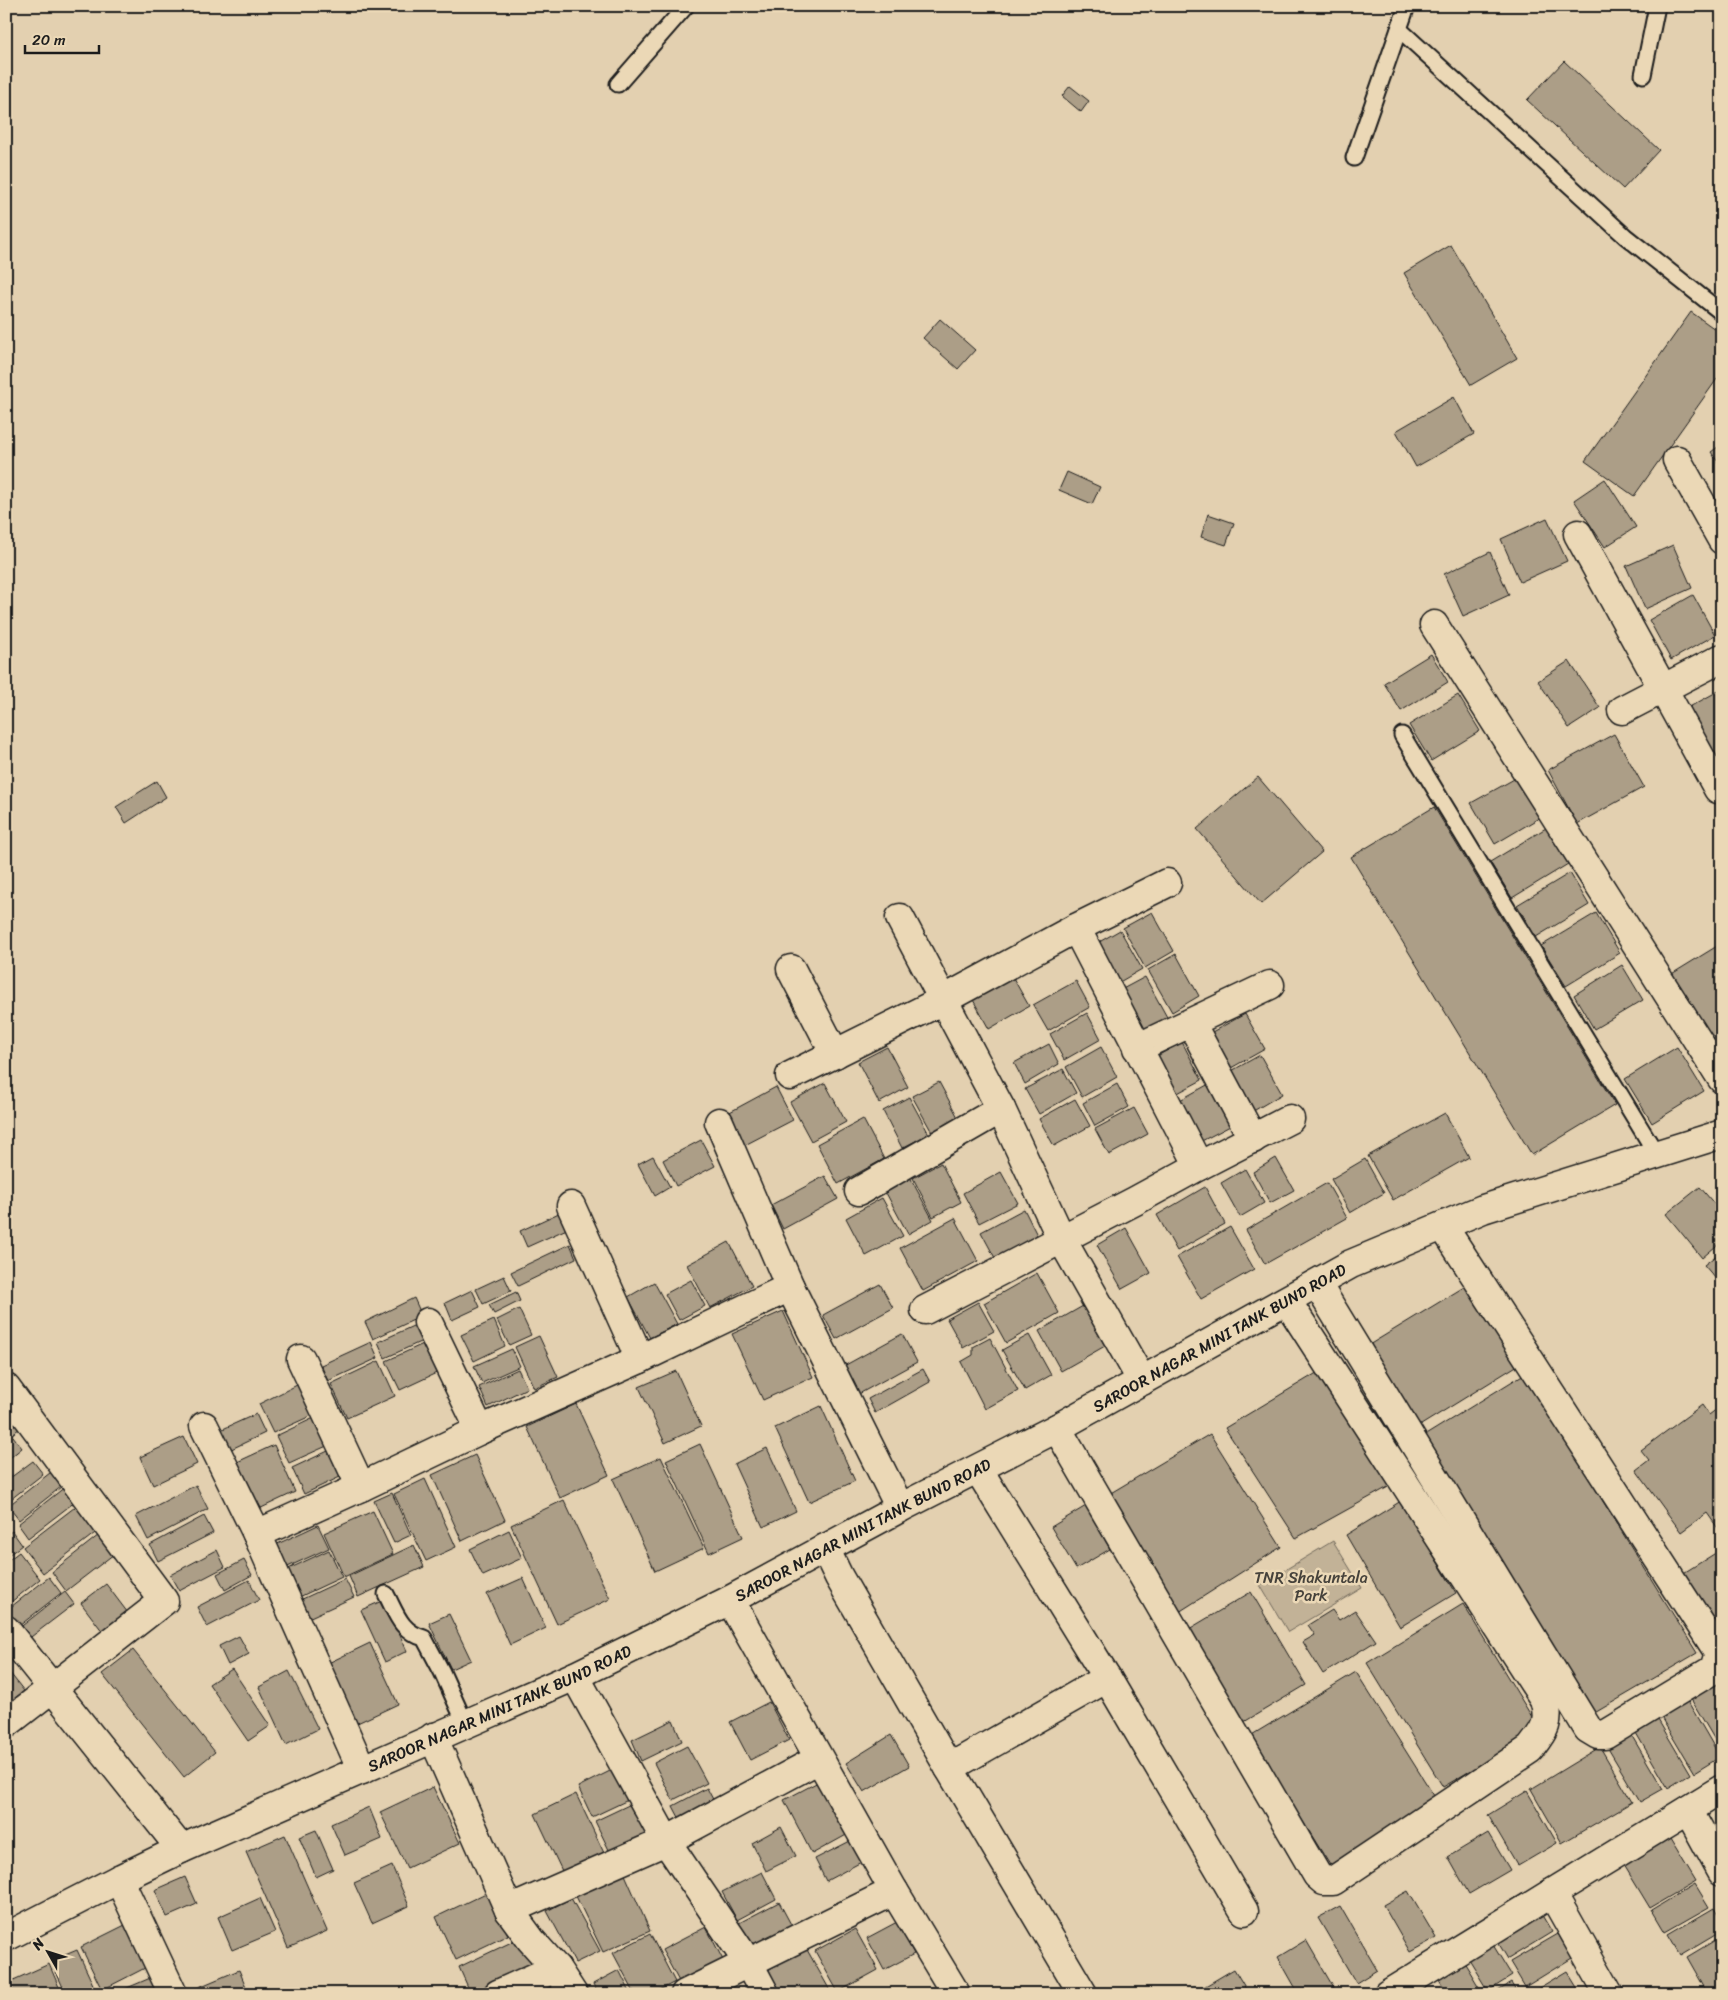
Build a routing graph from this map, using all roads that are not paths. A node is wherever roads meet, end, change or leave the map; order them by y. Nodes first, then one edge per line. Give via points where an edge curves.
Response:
1 (686, 6) edge
2 (1407, 6) edge
3 (1658, 6) edge
4 (1399, 29) junction
5 (1643, 74) dead end
6 (618, 84) dead end
7 (1354, 158) dead end
8 (1722, 313) edge
9 (1677, 460) dead end
10 (1578, 534) dead end
11 (1722, 540) edge
12 (1434, 625) dead end
13 (1722, 658) edge
14 (1662, 688) junction
15 (1622, 710) dead end
16 (1402, 735) dead end
17 (1718, 789) dead end
18 (1167, 883) dead end
19 (900, 918) dead end
20 (1076, 928) junction
21 (791, 969) dead end
22 (1270, 984) dead end
23 (943, 1000) junction
24 (1191, 1023) junction
25 (1137, 1048) junction
26 (835, 1054) junction
27 (790, 1076) dead end
28 (1722, 1079) edge
29 (1001, 1109) junction
30 (1290, 1118) dead end
31 (719, 1122) dead end
32 (1722, 1134) edge
33 (1253, 1139) junction
34 (1657, 1155) junction
35 (1199, 1166) junction
36 (859, 1191) dead end
37 (571, 1206) dead end
38 (1443, 1226) junction
39 (1062, 1238) junction
40 (1317, 1284) junction
41 (790, 1287) junction
42 (1287, 1300) junction
43 (925, 1310) dead end
44 (428, 1322) dead end
45 (301, 1359) dead end
46 (640, 1359) junction
47 (1142, 1381) junction
48 (6, 1388) edge
49 (204, 1426) dead end
50 (1057, 1428) junction
51 (480, 1430) junction
52 (978, 1469) junction
53 (361, 1487) junction
54 (900, 1508) junction
55 (257, 1534) junction
56 (825, 1548) junction
57 (386, 1594) dead end
58 (730, 1600) junction
59 (6, 1630) edge
60 (574, 1676) junction
61 (1107, 1678) junction
62 (52, 1687) junction
63 (465, 1723) junction
64 (6, 1724) edge
65 (433, 1737) junction
66 (819, 1759) junction
67 (949, 1768) junction
68 (362, 1770) junction
69 (1722, 1789) edge
70 (1688, 1810) junction
71 (666, 1841) junction
72 (182, 1849) junction
73 (1722, 1872) edge
74 (119, 1878) junction
75 (894, 1891) junction
76 (1552, 1893) junction
77 (509, 1910) junction
78 (1244, 1912) dead end
79 (6, 1937) edge
80 (749, 1964) junction
81 (556, 1968) junction
82 (1416, 1987) edge
83 (173, 1994) edge
84 (498, 1994) edge
85 (573, 1994) edge
86 (685, 1994) edge
87 (765, 1994) edge
88 (956, 1994) edge
89 (1083, 1994) edge
90 (1388, 1994) edge
91 (1609, 1994) edge

1 - 6 lane
2 - 4 lane
3 - 5 lane
4 - 7 lane
4 - 8 lane via 1626,236
9 - 11 street
10 - 14 street
12 - 28 street
13 - 14 street
14 - 15 street
14 - 17 street
16 - 34 lane
18 - 20 street
19 - 23 street
20 - 23 street
20 - 25 street
21 - 26 street
22 - 24 street
23 - 26 street
23 - 29 street
24 - 25 street
24 - 33 street
25 - 35 street
26 - 27 street
29 - 36 street
29 - 39 street
30 - 33 street
31 - 41 street
32 - 34 street, SAROOR NAGAR MINI TANK BUND ROAD
33 - 35 street
34 - 38 street, SAROOR NAGAR MINI TANK BUND ROAD via 1483,1209
35 - 39 street
37 - 46 street
38 - 40 street, SAROOR NAGAR MINI TANK BUND ROAD via 1351,1264
38 - 40 street via 1719,1653 1714,1669 1606,1735 1598,1735 1588,1729
39 - 43 street
39 - 47 street
40 - 42 street, SAROOR NAGAR MINI TANK BUND ROAD
41 - 46 street
41 - 54 street
42 - 47 street, SAROOR NAGAR MINI TANK BUND ROAD
42 - 50 street via 1539,1691 1548,1713 1545,1730 1530,1749 1333,1881 1318,1875
44 - 51 street
45 - 53 street
46 - 51 street
47 - 50 street, SAROOR NAGAR MINI TANK BUND ROAD
48 - 62 street via 164,1601
49 - 55 street
50 - 52 street, SAROOR NAGAR MINI TANK BUND ROAD
51 - 53 street
52 - 54 street, SAROOR NAGAR MINI TANK BUND ROAD
52 - 61 street
53 - 55 street
54 - 56 street, SAROOR NAGAR MINI TANK BUND ROAD
55 - 68 street
56 - 58 street, SAROOR NAGAR MINI TANK BUND ROAD
56 - 67 street
57 - 63 lane via 404,1628 424,1638
58 - 60 street, SAROOR NAGAR MINI TANK BUND ROAD
58 - 66 street
59 - 62 street
60 - 63 street, SAROOR NAGAR MINI TANK BUND ROAD
60 - 71 street
61 - 67 street
61 - 78 street
62 - 64 street
62 - 72 street
63 - 65 street, SAROOR NAGAR MINI TANK BUND ROAD
65 - 68 street, SAROOR NAGAR MINI TANK BUND ROAD
65 - 77 street
66 - 71 street
66 - 75 street
67 - 89 street
68 - 72 street, SAROOR NAGAR MINI TANK BUND ROAD
69 - 70 street
70 - 73 street
70 - 76 street
71 - 77 street
71 - 80 street
72 - 74 street, SAROOR NAGAR MINI TANK BUND ROAD
74 - 79 street, SAROOR NAGAR MINI TANK BUND ROAD
74 - 83 street
75 - 80 street
75 - 88 street
76 - 82 street
76 - 91 street
77 - 81 street
80 - 86 street
80 - 87 street
81 - 84 street
81 - 85 street
82 - 90 street

